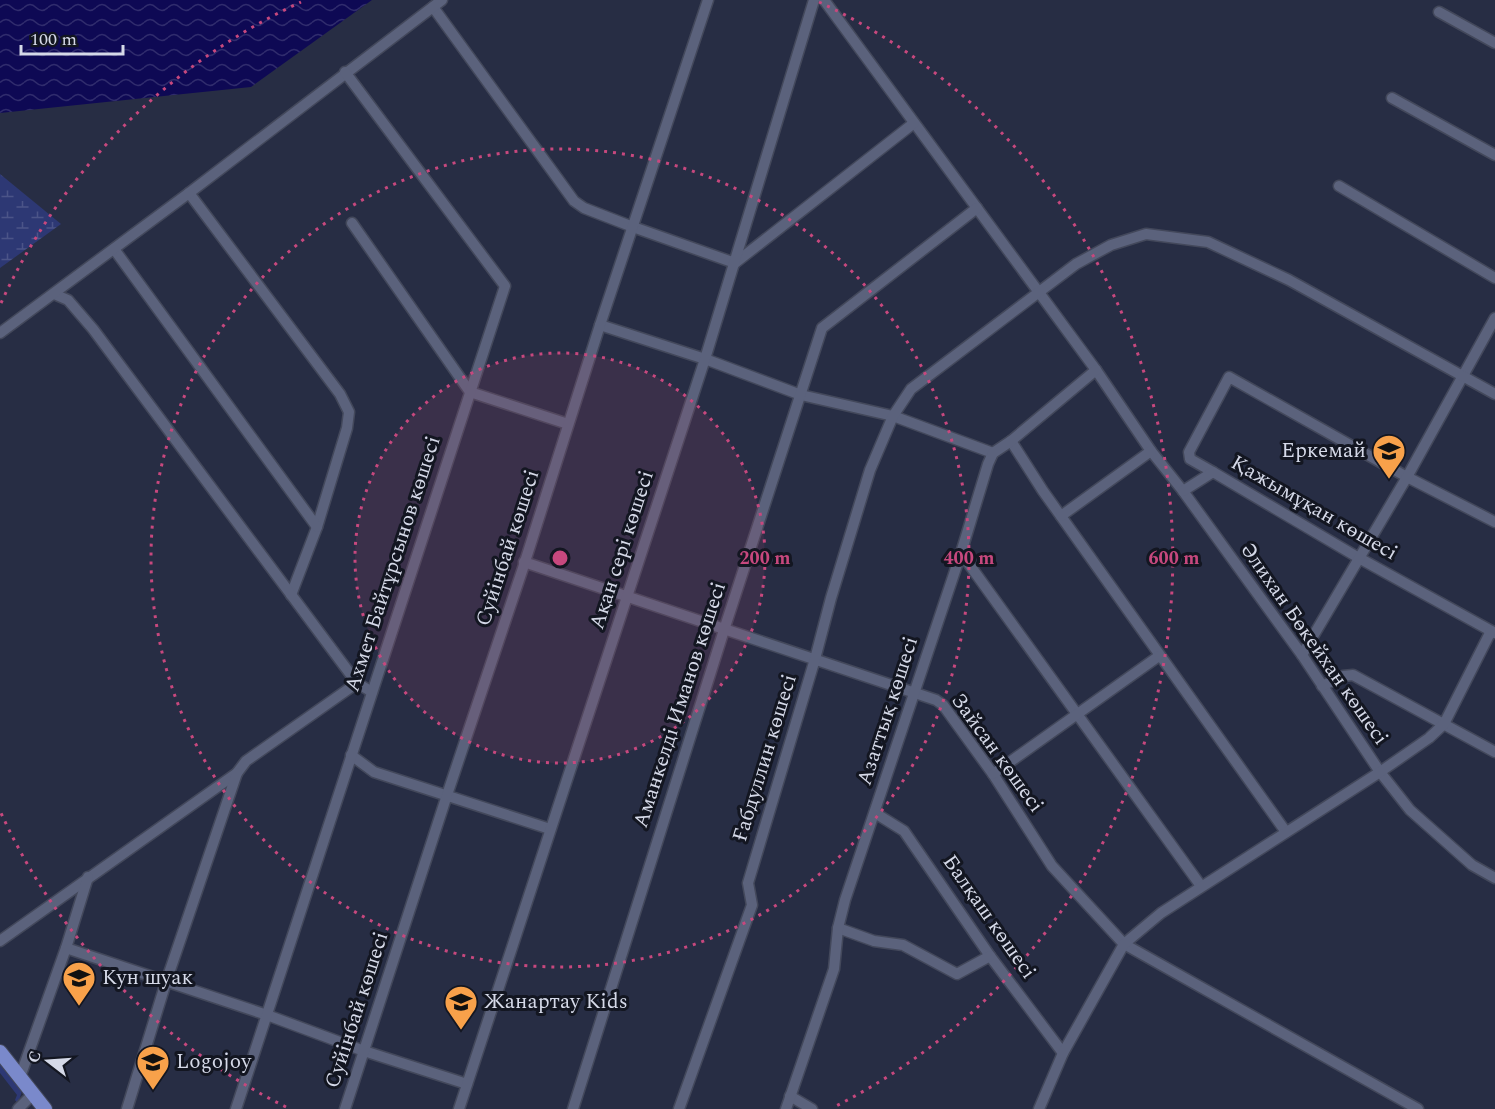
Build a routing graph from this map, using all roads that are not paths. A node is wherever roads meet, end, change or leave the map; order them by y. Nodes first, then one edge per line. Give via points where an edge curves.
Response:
1 (708, 0) edge
2 (814, 0) edge
3 (824, 0) edge
4 (437, 3) edge
5 (1439, 12) dead end
6 (1495, 43) edge
7 (345, 72) junction
8 (1392, 98) dead end
9 (915, 123) junction
10 (1495, 155) edge
11 (1339, 186) dead end
12 (189, 193) junction
13 (977, 208) junction
14 (352, 223) dead end
15 (633, 227) junction
16 (114, 249) junction
17 (735, 263) junction
18 (1495, 278) edge
19 (1038, 293) junction
20 (54, 294) junction
21 (1495, 318) edge
22 (600, 325) junction
23 (0, 333) edge
24 (705, 359) junction
25 (1096, 370) junction
26 (1462, 375) junction
27 (470, 392) junction
28 (1495, 394) edge
29 (801, 395) junction
30 (893, 416) junction
31 (568, 424) junction
32 (1011, 441) junction
33 (1151, 451) junction
34 (993, 453) junction
35 (1213, 472) junction
36 (1407, 477) junction
37 (1183, 491) junction
38 (1061, 516) junction
39 (1495, 522) edge
40 (317, 526) junction
41 (961, 553) junction
42 (1359, 558) junction
43 (524, 562) junction
44 (291, 595) junction
45 (627, 596) junction
46 (724, 630) junction
47 (1493, 632) edge
48 (1302, 655) junction
49 (1159, 656) junction
50 (815, 659) junction
51 (357, 683) junction
52 (1322, 686) junction
53 (372, 692) junction
54 (914, 692) junction
55 (1077, 715) junction
56 (1444, 724) junction
57 (1495, 752) edge
58 (351, 755) junction
59 (1380, 772) junction
60 (237, 773) junction
61 (993, 774) junction
62 (447, 795) junction
63 (874, 813) junction
64 (550, 829) junction
65 (1286, 832) junction
66 (88, 878) junction
67 (1495, 878) edge
68 (1200, 886) junction
69 (838, 928) junction
70 (0, 941) edge
71 (1124, 944) junction
72 (66, 948) junction
73 (990, 956) junction
74 (166, 982) junction
75 (267, 1014) junction
76 (364, 1051) junction
77 (0, 1052) edge
78 (1063, 1053) junction
79 (20, 1077) junction
80 (467, 1084) junction
81 (33, 1094) junction
82 (790, 1096) junction
83 (18, 1109) edge
84 (45, 1109) edge
85 (127, 1109) edge
86 (236, 1109) edge
87 (345, 1109) edge
88 (459, 1109) edge
89 (573, 1109) edge
90 (679, 1109) edge
91 (786, 1109) edge
92 (812, 1109) edge
93 (1039, 1109) edge
94 (1418, 1109) edge

1 - 15 street, Суйінбай көшесі
2 - 17 street, Ақан сері көшесі
3 - 9 street
4 - 7 street
4 - 15 street via 574,201
5 - 6 street
7 - 12 street
7 - 27 street, Ахмет Байтұрсынов көшесі via 505,286
8 - 10 street
9 - 13 street
9 - 17 street
11 - 18 street
12 - 16 street
12 - 40 street via 340,394 349,412
13 - 19 street
13 - 29 street, Аманкелді Иманов көшесі via 822,328
14 - 27 street
15 - 17 street
15 - 22 street, Суйінбай көшесі
16 - 20 street
16 - 40 street
17 - 24 street, Ақан сері көшесі
19 - 25 street
19 - 26 street, Ғабдуллин көшесі via 1076,264 1111,245 1146,234 1208,242 1289,280
19 - 30 street, Ғабдуллин көшесі via 911,389
20 - 23 street
20 - 44 street via 68,300 93,329
21 - 26 street
22 - 24 street
22 - 31 street, Суйінбай көшесі
24 - 29 street
24 - 45 street, Ақан сері көшесі
25 - 32 street
25 - 33 street
26 - 28 street, Ғабдуллин көшесі
26 - 36 street
27 - 31 street
27 - 53 street, Ахмет Байтұрсынов көшесі
29 - 30 street
29 - 46 street, Аманкелді Иманов көшесі
30 - 34 street
30 - 50 street, Ғабдуллин көшесі via 870,470
31 - 43 street, Суйінбай көшесі
32 - 34 street
32 - 38 street
33 - 37 street
33 - 38 street
34 - 41 street, Азаттық көшесі
35 - 36 street via 1190,459 1189,452 1228,377
35 - 37 street, Қажымұқан көшесі
35 - 42 street, Қажымұқан көшесі
36 - 39 street
36 - 42 street
37 - 48 street, Әлихан Бөкейхан көшесі
38 - 49 street
40 - 44 street
41 - 54 street, Азаттық көшесі
41 - 55 street
42 - 47 street, Қажымұқан көшесі
42 - 48 street
43 - 45 street, Зайсан көшесі
43 - 62 street, Суйінбай көшесі
44 - 51 street
45 - 46 street, Зайсан көшесі
45 - 64 street, Ақан сері көшесі
46 - 50 street, Зайсан көшесі
46 - 89 street, Аманкелді Иманов көшесі
47 - 56 street
48 - 52 street, Әлихан Бөкейхан көшесі
49 - 55 street
49 - 65 street
50 - 54 street, Зайсан көшесі
50 - 90 street, Ғабдуллин көшесі via 748,883 752,905
51 - 53 street
51 - 60 street via 246,761
52 - 56 street via 1353,675
52 - 59 street, Әлихан Бөкейхан көшесі
53 - 58 street, Ахмет Байтұрсынов көшесі
54 - 61 street, Зайсан көшесі via 943,705
54 - 63 street, Азаттық көшесі
55 - 61 street
55 - 68 street
56 - 57 street
56 - 59 street
58 - 62 street via 374,772
58 - 75 street, Ахмет Байтұрсынов көшесі
59 - 65 street, Әлихан Бөкейхан көшесі
59 - 67 street via 1410,810 1472,865
60 - 66 street
60 - 74 street
61 - 71 street, Зайсан көшесі via 1052,866
62 - 64 street
62 - 76 street, Суйінбай көшесі
63 - 69 street, Азаттық көшесі
63 - 73 street, Балқаш көшесі via 904,831
64 - 80 street, Ақан сері көшесі
65 - 68 street, Әлихан Бөкейхан көшесі
66 - 70 street
66 - 72 street
68 - 71 street, Әлихан Бөкейхан көшесі
69 - 73 street via 874,941 903,945 957,974
69 - 82 street, Азаттық көшесі via 834,969
71 - 78 street
71 - 94 street, Зайсан көшесі
72 - 74 street
72 - 79 street
73 - 78 street, Балқаш көшесі
74 - 75 street
74 - 85 street
75 - 76 street
75 - 86 street, Ахмет Байтұрсынов көшесі
76 - 80 street
76 - 87 street, Суйінбай көшесі
77 - 79 main road
78 - 93 street
79 - 81 main road
80 - 88 street, Ақан сері көшесі
81 - 83 street
81 - 84 main road
82 - 91 street, Азаттық көшесі
82 - 92 street

